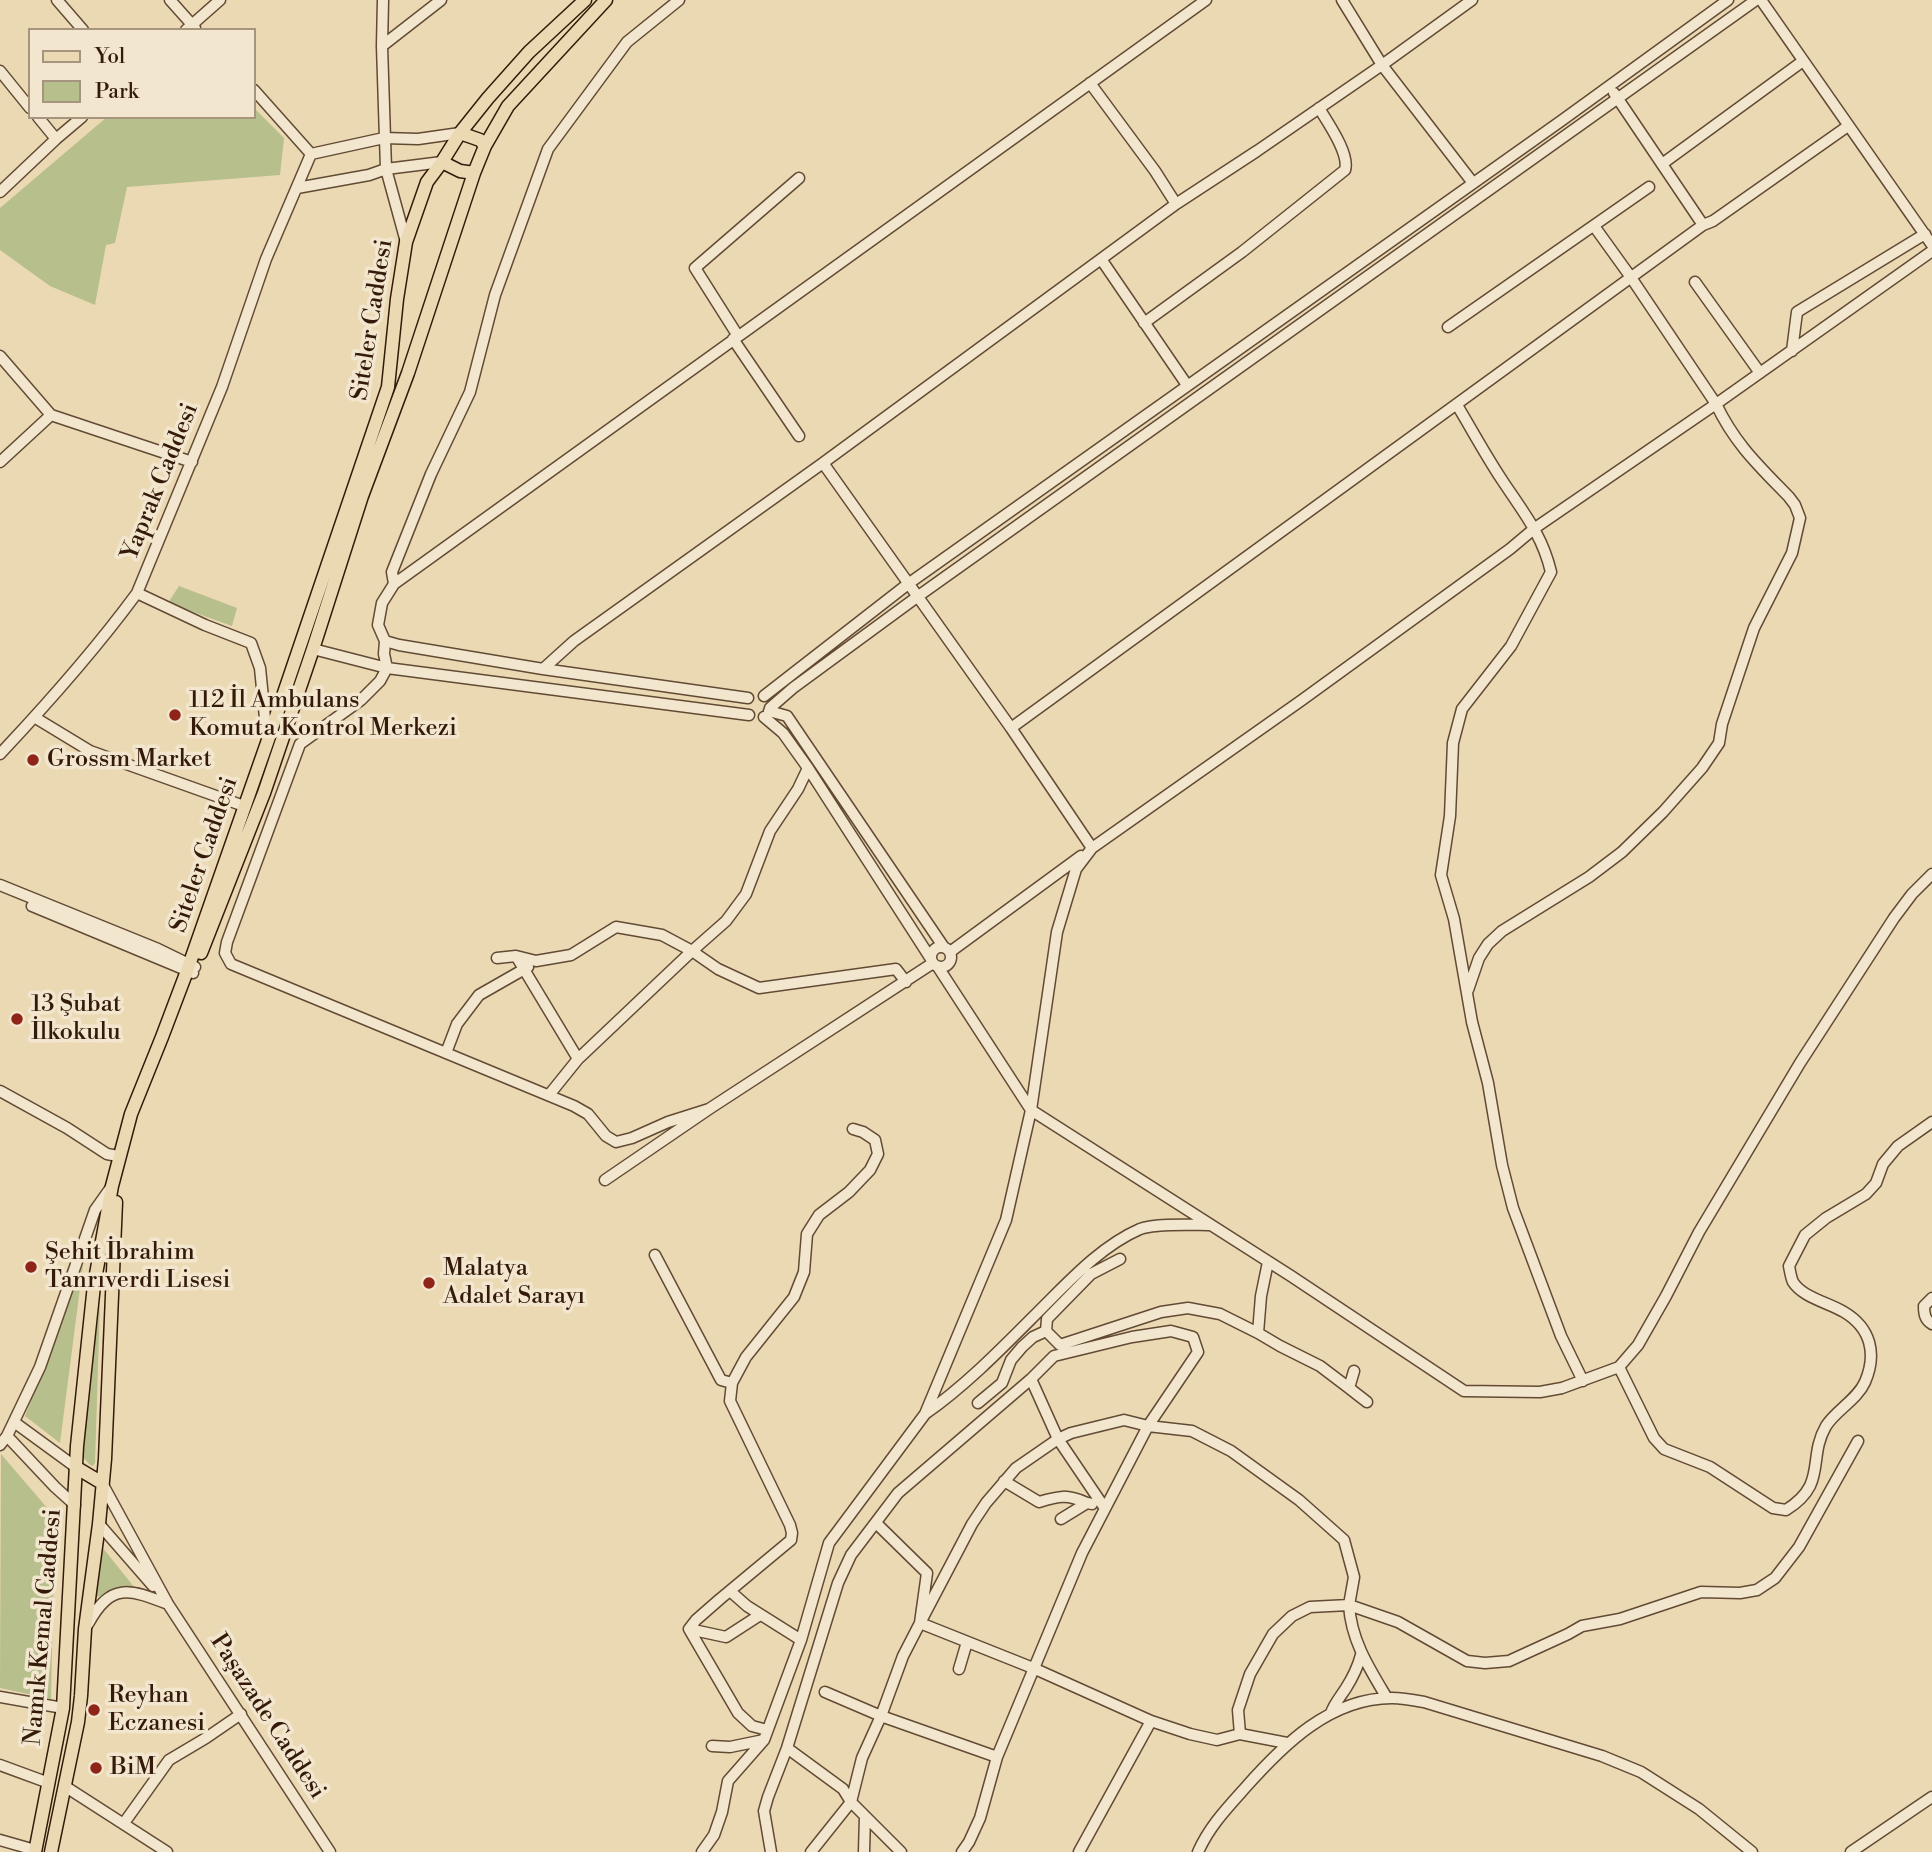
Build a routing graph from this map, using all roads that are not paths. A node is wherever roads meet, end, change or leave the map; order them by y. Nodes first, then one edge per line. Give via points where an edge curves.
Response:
1 (57, 0) edge
2 (170, 0) edge
3 (220, 0) edge
4 (383, 0) edge
5 (441, 0) edge
6 (585, 0) edge
7 (606, 0) edge
8 (679, 0) edge
9 (1206, 0) edge
10 (1342, 0) edge
11 (1472, 0) edge
12 (1728, 0) edge
13 (1758, 0) edge
14 (81, 28) edge
15 (192, 28) edge
16 (382, 46) junction
17 (1803, 61) junction
18 (1382, 65) junction
19 (0, 71) edge
20 (1090, 83) junction
21 (1608, 86) junction
22 (256, 92) edge
23 (1618, 98) junction
24 (28, 106) edge
25 (1319, 108) junction
26 (40, 119) edge
27 (80, 119) edge
28 (1848, 125) junction
29 (460, 133) junction
30 (384, 138) junction
31 (56, 139) junction
32 (485, 146) junction
33 (311, 154) junction
34 (442, 162) junction
35 (1662, 164) junction
36 (386, 169) junction
37 (474, 173) junction
38 (799, 178) dead end
39 (1473, 183) junction
40 (1649, 187) dead end
41 (297, 188) junction
42 (0, 192) edge
43 (1176, 204) junction
44 (1703, 225) junction
45 (1594, 226) junction
46 (1925, 234) junction
47 (406, 242) junction
48 (1932, 245) edge
49 (1932, 251) edge
50 (1101, 259) junction
51 (1630, 276) junction
52 (1695, 282) dead end
53 (1144, 323) junction
54 (1448, 327) dead end
55 (736, 338) junction
56 (1792, 351) junction
57 (0, 356) edge
58 (1760, 373) junction
59 (1187, 385) junction
60 (1716, 404) junction
61 (1457, 405) junction
62 (51, 415) junction
63 (799, 436) dead end
64 (0, 462) edge
65 (192, 462) junction
66 (823, 463) junction
67 (1535, 528) junction
68 (394, 584) junction
69 (908, 584) junction
70 (137, 593) junction
71 (917, 597) junction
72 (385, 641) junction
73 (313, 649) junction
74 (387, 668) junction
75 (543, 669) junction
76 (764, 696) junction
77 (748, 698) junction
78 (768, 712) junction
79 (748, 715) junction
80 (34, 717) junction
81 (1011, 728) junction
82 (268, 740) junction
83 (0, 754) edge
84 (808, 768) junction
85 (244, 806) junction
86 (1092, 848) junction
87 (1932, 874) edge
88 (0, 885) edge
89 (0, 892) edge
90 (946, 949) junction
91 (692, 951) junction
92 (516, 956) junction
93 (497, 958) dead end
94 (536, 961) junction
95 (934, 963) junction
96 (191, 969) junction
97 (524, 969) junction
98 (906, 982) junction
99 (1467, 993) junction
100 (446, 1053) junction
101 (578, 1059) junction
102 (0, 1091) edge
103 (549, 1095) junction
104 (709, 1109) junction
105 (1031, 1110) junction
106 (1932, 1122) edge
107 (853, 1129) dead end
108 (118, 1156) junction
109 (604, 1180) dead end
110 (112, 1186) junction
111 (1210, 1225) junction
112 (655, 1255) dead end
113 (1120, 1259) dead end
114 (1268, 1262) junction
115 (1932, 1298) edge
116 (1932, 1324) edge
117 (1046, 1331) junction
118 (1258, 1333) junction
119 (1619, 1367) junction
120 (1354, 1371) dead end
121 (1031, 1379) junction
122 (1583, 1381) junction
123 (732, 1383) junction
124 (1349, 1388) junction
125 (1367, 1402) dead end
126 (978, 1403) dead end
127 (925, 1414) junction
128 (15, 1422) junction
129 (1148, 1426) junction
130 (1058, 1439) junction
131 (2, 1441) edge
132 (1858, 1441) dead end
133 (77, 1468) junction
134 (1004, 1481) junction
135 (102, 1483) junction
136 (76, 1487) joint
137 (101, 1499) joint
138 (1087, 1503) junction
139 (75, 1505) junction
140 (1104, 1507) junction
141 (1061, 1519) dead end
142 (876, 1522) junction
143 (99, 1524) junction
144 (730, 1591) junction
145 (168, 1604) junction
146 (1349, 1605) junction
147 (760, 1615) junction
148 (920, 1623) junction
149 (85, 1629) junction
150 (689, 1629) junction
151 (801, 1640) junction
152 (967, 1642) junction
153 (1361, 1655) junction
154 (1033, 1668) junction
155 (959, 1669) dead end
156 (825, 1692) dead end
157 (0, 1697) edge
158 (1387, 1698) junction
159 (63, 1707) junction
160 (1331, 1713) junction
161 (241, 1714) junction
162 (881, 1716) junction
163 (1151, 1721) junction
164 (1240, 1734) junction
165 (766, 1735) junction
166 (1287, 1744) junction
167 (712, 1746) dead end
168 (786, 1748) junction
169 (997, 1757) junction
170 (0, 1765) edge
171 (49, 1783) junction
172 (65, 1787) junction
173 (1932, 1797) edge
174 (852, 1802) junction
175 (865, 1816) junction
176 (124, 1823) junction
177 (0, 1840) edge
178 (35, 1851) edge
179 (51, 1852) edge
180 (167, 1852) edge
181 (330, 1852) edge
182 (702, 1852) edge
183 (771, 1852) edge
184 (811, 1852) edge
185 (864, 1852) edge
186 (901, 1852) edge
187 (962, 1852) edge
188 (1079, 1852) edge
189 (1198, 1852) edge
190 (1752, 1852) edge
191 (1851, 1852) edge

1 - 14 street
2 - 15 street
3 - 15 street
4 - 16 street
5 - 16 street
6 - 29 main road, Siteler Caddesi via 529,52
7 - 32 main road, Siteler Caddesi via 508,106
8 - 68 street via 627,42 548,149 495,295 470,392 430,474 392,572
9 - 20 street
10 - 18 street
11 - 18 street
12 - 21 street
13 - 17 street
13 - 23 street
16 - 30 street
17 - 28 street
17 - 35 street
18 - 25 street
18 - 39 street
19 - 24 street
20 - 43 street
20 - 55 street
21 - 23 street
21 - 39 street
22 - 33 street
23 - 35 street
23 - 71 street
25 - 43 street
25 - 53 street via 1335,133 1345,170
26 - 31 street
27 - 31 street
28 - 44 street
28 - 46 street
29 - 30 street
29 - 32 main road
29 - 34 main road, Siteler Caddesi
30 - 33 street
30 - 36 street
31 - 42 street
32 - 37 main road, Siteler Caddesi
33 - 41 street, Yaprak Caddesi
34 - 36 street
34 - 37 main road
34 - 47 main road, Siteler Caddesi via 426,182
35 - 44 street
36 - 41 street
36 - 47 street
37 - 73 main road, Siteler Caddesi
38 - 55 street via 695,268
39 - 59 street
40 - 45 street
41 - 65 street, Yaprak Caddesi via 266,258
43 - 50 street
44 - 51 street
45 - 51 street
45 - 54 street
46 - 48 street
46 - 56 street via 1797,312
47 - 82 main road, Siteler Caddesi via 388,387
49 - 56 street
50 - 53 street
50 - 66 street
51 - 60 street
51 - 61 street
52 - 58 street
53 - 59 street
55 - 63 street
55 - 68 street
56 - 58 street
57 - 62 street
58 - 60 street
59 - 69 street
60 - 67 street
60 - 99 street via 1744,451 1789,497 1800,518 1792,553 1755,628 1721,724 1719,743 1694,777 1622,852 1502,931 1479,958
61 - 67 street
61 - 81 street
62 - 64 street
62 - 65 street
65 - 70 street, Yaprak Caddesi
66 - 69 street
66 - 75 street via 574,641
67 - 86 street
67 - 99 street via 1551,572 1511,646 1462,709 1453,743 1450,816 1441,875
68 - 72 street via 382,603 379,625
69 - 71 street
69 - 76 street
70 - 80 street, Yaprak Caddesi
70 - 82 street via 251,643 260,668
71 - 78 street via 793,688
71 - 81 street
72 - 74 street
72 - 75 street
73 - 74 street
73 - 96 main road, Siteler Caddesi via 264,793
74 - 79 street
74 - 100 street via 361,700 300,744 225,953 230,964
75 - 77 street
76 - 77 street
76 - 78 street via 769,701
77 - 79 street
78 - 79 street via 756,719
78 - 84 street
78 - 90 street via 787,716
80 - 83 street, Yaprak Caddesi
80 - 85 street via 90,751
81 - 86 street
82 - 85 main road, Siteler Caddesi
84 - 91 street via 770,831 746,894 726,921
84 - 95 street
85 - 96 main road, Siteler Caddesi
86 - 90 street
86 - 105 street via 1076,869 1057,932
87 - 119 street via 1912,894 1854,978 1699,1233 1638,1345
88 - 96 street via 158,949
89 - 96 street
90 - 95 street via 933,949
90 - 95 street via 950,962 945,966
91 - 94 street via 662,935 616,927 571,955
91 - 98 street via 759,988 896,969
91 - 101 street
92 - 93 street
92 - 94 street
92 - 97 street
94 - 97 street
95 - 98 street
95 - 105 street
96 - 108 main road, Siteler Caddesi
96 - 135 main road, Siteler Caddesi via 130,1139 115,1207
97 - 100 street via 479,995 457,1024
97 - 101 street
98 - 104 street
99 - 122 street via 1513,1208
100 - 103 street
101 - 103 street
102 - 108 street via 107,1154
103 - 104 street via 588,1114 616,1142
104 - 109 street
105 - 111 street
105 - 127 street via 1006,1220
106 - 119 street via 1898,1146 1866,1194 1805,1235 1789,1266 1794,1283 1846,1313 1863,1330 1871,1346 1872,1363 1864,1385 1827,1424 1813,1482 1798,1503 1786,1510 1773,1508 1710,1467 1664,1449
107 - 123 street via 875,1140 878,1153 870,1170 819,1215 807,1234 804,1272 794,1297 746,1357
108 - 110 main road, Siteler Caddesi
110 - 128 street via 94,1210 40,1367
110 - 133 main road, Siteler Caddesi via 94,1285
111 - 114 street
111 - 127 street via 1143,1228 1112,1245
112 - 123 street via 721,1380
113 - 117 street via 1082,1282 1047,1319
114 - 118 street
114 - 122 street via 1464,1391 1540,1392
115 - 116 street via 1924,1306 1924,1314
117 - 118 street via 1060,1345 1161,1312 1188,1308 1220,1314
117 - 126 street via 1022,1347 1002,1383
118 - 124 street via 1320,1366
119 - 122 street
120 - 124 street
121 - 129 street via 1054,1356 1171,1331 1193,1337 1198,1352
121 - 130 street
121 - 142 street via 898,1493
123 - 144 street via 730,1401 792,1533 791,1540
124 - 125 street
127 - 151 street via 829,1543
128 - 131 street
128 - 133 street
129 - 130 street via 1124,1420
129 - 140 street
129 - 146 street via 1192,1431 1231,1451 1344,1539 1354,1577
130 - 134 street
130 - 140 street
131 - 139 street
132 - 146 street via 1799,1547 1775,1578 1757,1590 1701,1592 1620,1619 1582,1626 1509,1661 1485,1663 1467,1661 1398,1622
133 - 135 main road
133 - 136 main road, Siteler Caddesi
134 - 138 street via 1039,1502 1072,1496
134 - 148 street via 972,1524
135 - 137 main road, Siteler Caddesi
135 - 145 street, Paşazade Caddesi
136 - 139 main road, Namık Kemal Caddesi
137 - 143 main road, Namık Kemal Caddesi
138 - 140 street
138 - 141 street
139 - 143 main road
139 - 159 main road, Namık Kemal Caddesi
140 - 154 street
142 - 148 street via 927,1573
142 - 168 street via 851,1555 838,1583
143 - 145 street, Paşazade Caddesi
143 - 149 main road, Namık Kemal Caddesi
144 - 147 street
144 - 150 street
145 - 149 street via 120,1592 108,1597
145 - 161 street, Paşazade Caddesi
146 - 153 street
146 - 164 street via 1310,1607 1273,1634 1250,1674 1238,1710
147 - 150 street via 726,1637
147 - 151 street
148 - 152 street
148 - 162 street
149 - 172 main road, Namık Kemal Caddesi via 81,1696
150 - 165 street via 738,1713
151 - 165 street
152 - 154 street
152 - 155 street
153 - 158 street
153 - 160 street
154 - 163 street
154 - 169 street
156 - 162 street
157 - 159 street
158 - 160 street
158 - 190 street via 1423,1702 1621,1763 1661,1783
159 - 171 main road, Namık Kemal Caddesi
160 - 166 street
161 - 176 street via 169,1760
161 - 181 street, Paşazade Caddesi
162 - 169 street
162 - 174 street via 862,1758
163 - 164 street via 1217,1740
163 - 188 street
164 - 166 street
165 - 167 street via 730,1747
165 - 182 street via 728,1781 714,1835
166 - 189 street via 1220,1816
168 - 174 street via 843,1789
168 - 183 street via 764,1811
169 - 187 street via 980,1818
170 - 171 street
171 - 178 main road, Namık Kemal Caddesi
172 - 176 street
172 - 179 main road, Namık Kemal Caddesi
173 - 191 street
174 - 175 street
174 - 184 street
175 - 185 street
175 - 186 street
176 - 180 street
177 - 178 street

